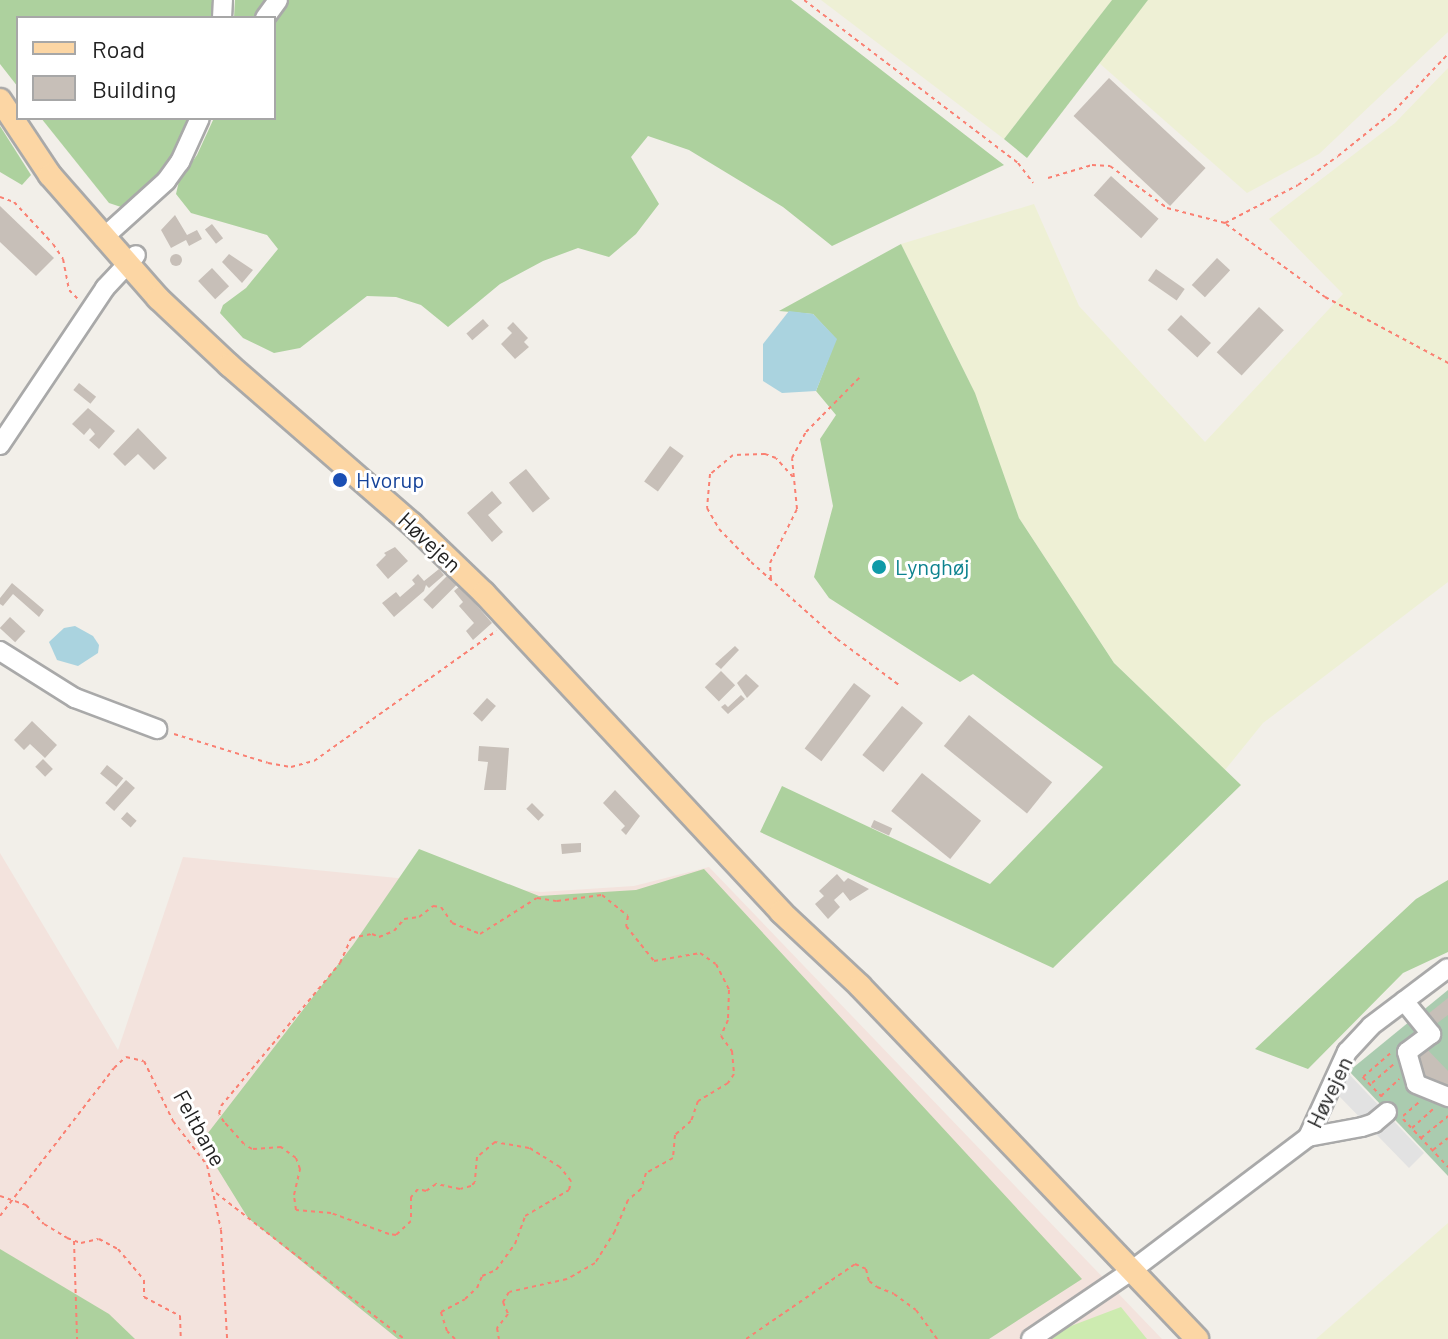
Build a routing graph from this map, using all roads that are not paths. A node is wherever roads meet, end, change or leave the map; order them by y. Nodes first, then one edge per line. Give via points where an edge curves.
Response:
1 (0, 100) edge
2 (199, 120) edge
3 (108, 234) junction
4 (131, 259) junction
5 (0, 445) edge
6 (0, 651) edge
7 (157, 729) road end
8 (1448, 968) edge
9 (860, 986) junction
10 (1404, 1001) junction
11 (1442, 1095) edge
12 (1390, 1109) road end
13 (1308, 1137) junction
14 (1131, 1271) junction
15 (1031, 1339) edge
16 (1197, 1339) edge

1 - 3 main road, Høvejen via 50,175
2 - 3 street via 166,181
3 - 4 main road, Høvejen
4 - 5 street via 90,309
4 - 9 main road, Høvejen via 229,365 412,524 510,621 781,912
4 - 9 main road, Høvejen via 493,584 791,904
6 - 7 street via 75,698
8 - 10 street, Høvejen
9 - 14 main road, Høvejen
10 - 11 street via 1431,1034 1410,1060 1416,1084
10 - 13 street, Høvejen via 1347,1052
12 - 13 street via 1362,1127
13 - 14 street, Høvejen
14 - 15 street
14 - 16 main road, Høvejen

